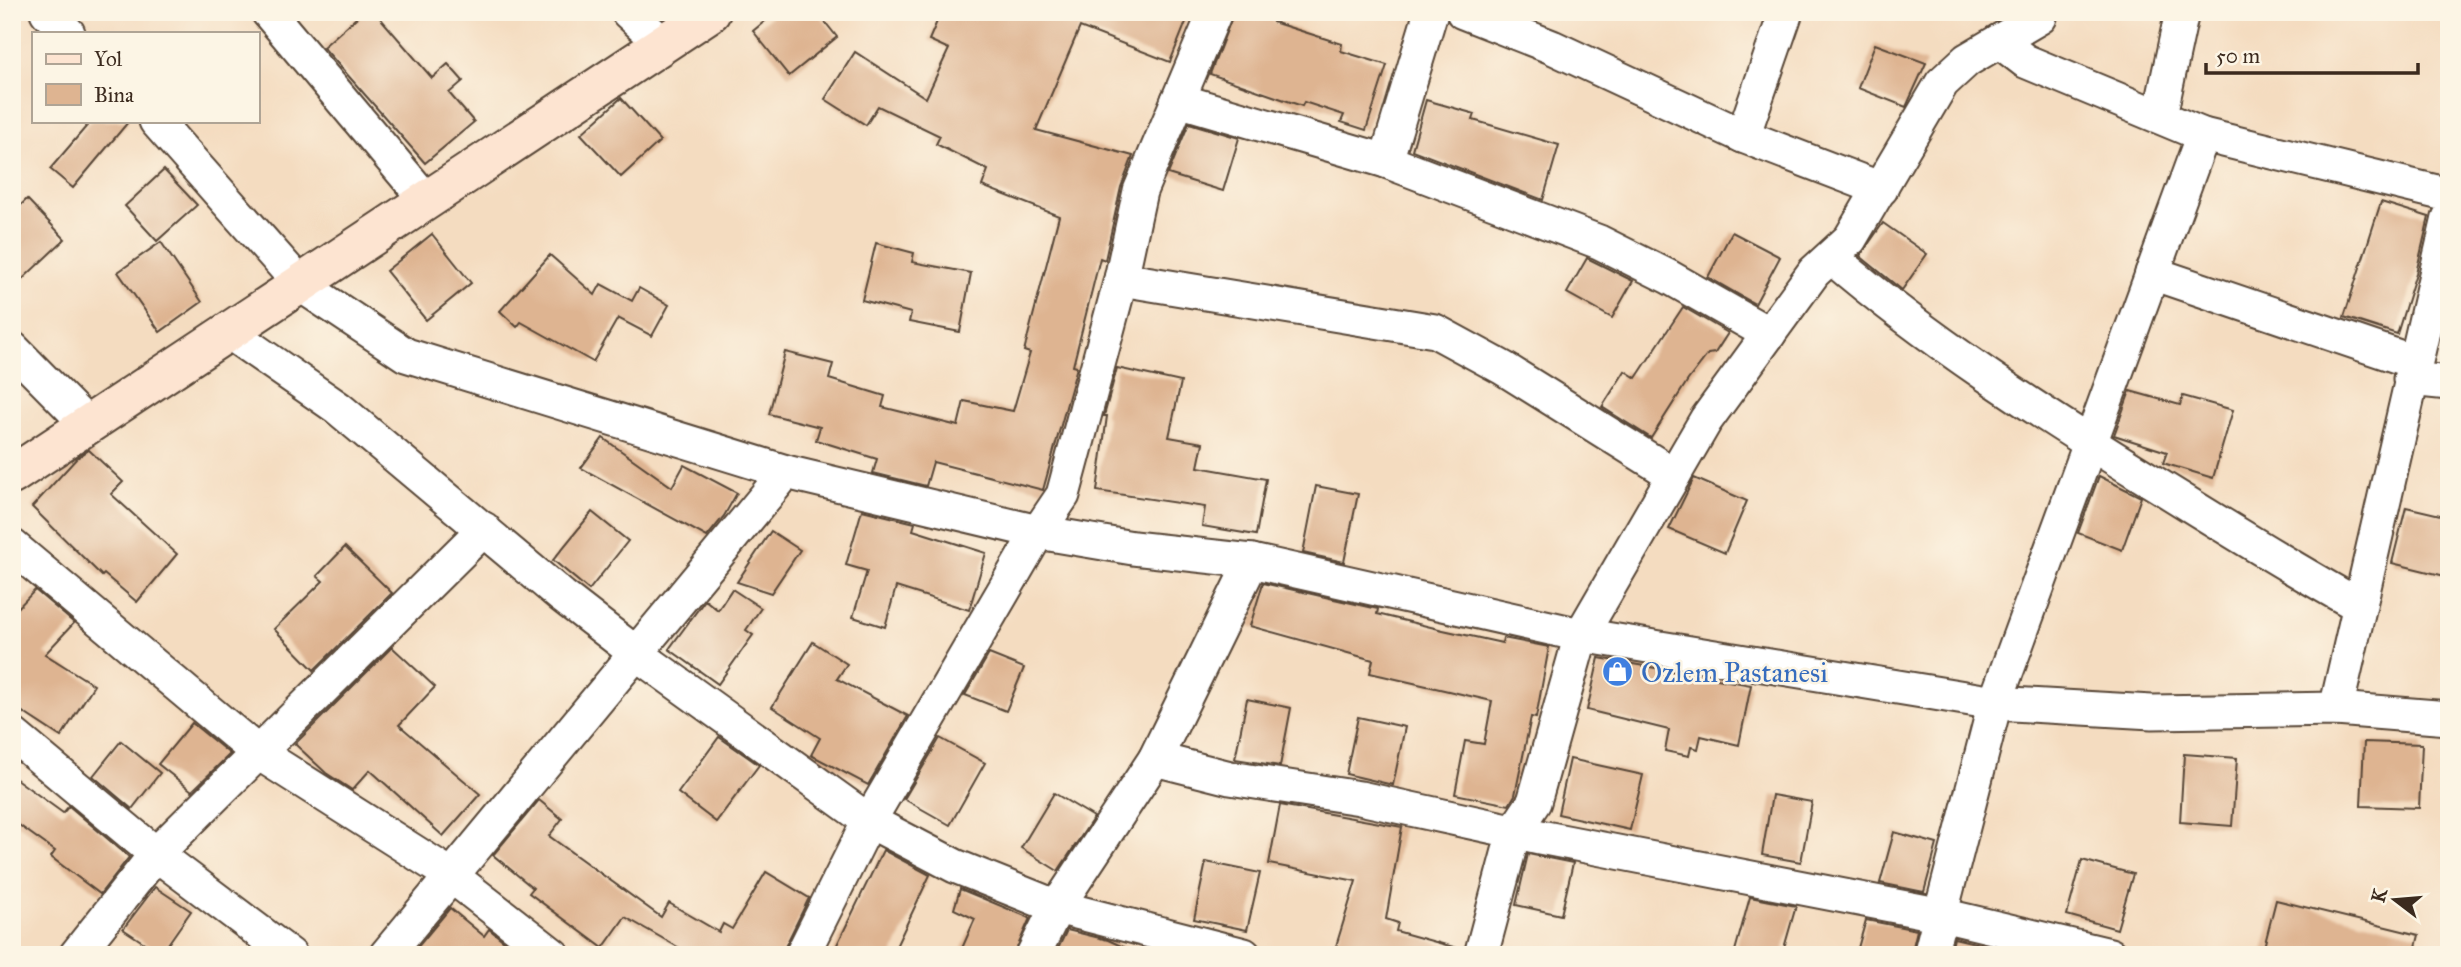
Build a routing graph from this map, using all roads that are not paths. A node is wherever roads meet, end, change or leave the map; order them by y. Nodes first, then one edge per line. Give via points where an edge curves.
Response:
1 (47, 12) edge
2 (268, 12) edge
3 (628, 12) edge
4 (711, 12) edge
5 (1214, 12) edge
6 (1431, 12) edge
7 (1462, 12) edge
8 (1786, 12) edge
9 (2041, 12) edge
10 (2182, 12) edge
11 (67, 32) edge
12 (1999, 41) junction
13 (664, 46) junction
14 (1178, 100) junction
15 (2160, 115) junction
16 (157, 122) edge
17 (2203, 135) junction
18 (1744, 136) junction
19 (1386, 161) junction
20 (1881, 188) junction
21 (2449, 195) edge
22 (427, 201) junction
23 (2449, 218) edge
24 (1831, 257) junction
25 (2152, 273) junction
26 (1121, 279) junction
27 (301, 285) junction
28 (227, 331) junction
29 (1769, 334) junction
30 (12, 348) edge
31 (2412, 371) junction
32 (2449, 383) edge
33 (88, 425) junction
34 (2089, 442) junction
35 (786, 472) junction
36 (12, 475) edge
37 (1674, 475) junction
38 (484, 529) junction
39 (1038, 532) junction
40 (12, 546) edge
41 (1252, 561) junction
42 (2358, 605) junction
43 (1581, 635) junction
44 (637, 654) junction
45 (1995, 703) junction
46 (2336, 709) junction
47 (2449, 718) edge
48 (12, 734) edge
49 (257, 752) junction
50 (1155, 759) junction
51 (869, 821) junction
52 (1514, 832) junction
53 (156, 854) junction
54 (449, 874) junction
55 (1057, 907) junction
56 (1942, 915) junction
57 (76, 955) edge
58 (290, 955) edge
59 (386, 955) edge
60 (552, 955) edge
61 (802, 955) edge
62 (1033, 955) edge
63 (1244, 955) edge
64 (1481, 955) edge
65 (1930, 955) edge
66 (2110, 955) edge

1 - 11 street
2 - 22 street
3 - 13 street
4 - 13 street
5 - 14 street
6 - 19 street
7 - 18 street via 1552,47
8 - 18 street
9 - 12 street
10 - 15 street
12 - 15 street via 2025,61
12 - 20 street via 1967,60 1942,83
13 - 22 street
14 - 19 street
14 - 26 street via 1140,191
15 - 17 street
16 - 27 street
17 - 21 street
17 - 25 street
18 - 20 street
19 - 29 street via 1599,242
20 - 24 street via 1850,239
22 - 27 street
23 - 31 street
24 - 29 street via 1814,272
24 - 34 street via 1965,362
25 - 31 street
25 - 34 street
26 - 37 street via 1435,331
26 - 39 street via 1063,495
27 - 28 street
27 - 35 street via 406,355
28 - 33 street
28 - 38 street via 338,408
29 - 37 street via 1706,420
30 - 33 street
31 - 32 street
31 - 42 street
33 - 36 street
34 - 42 street
34 - 45 street
35 - 39 street
35 - 44 street
37 - 43 street
38 - 44 street
38 - 49 street
39 - 41 street
39 - 51 street
40 - 49 street
41 - 43 street
41 - 50 street
42 - 46 street
43 - 45 street
43 - 52 street via 1534,802
44 - 51 street
44 - 54 street
45 - 46 street via 2152,712
45 - 56 street
46 - 47 street
48 - 53 street
49 - 53 street
49 - 54 street
50 - 52 street via 1230,778 1360,798
50 - 55 street
51 - 55 street via 955,866
51 - 61 street
52 - 56 street
52 - 64 street
53 - 57 street
53 - 58 street
54 - 59 street
54 - 60 street
55 - 62 street
55 - 63 street
56 - 65 street
56 - 66 street

